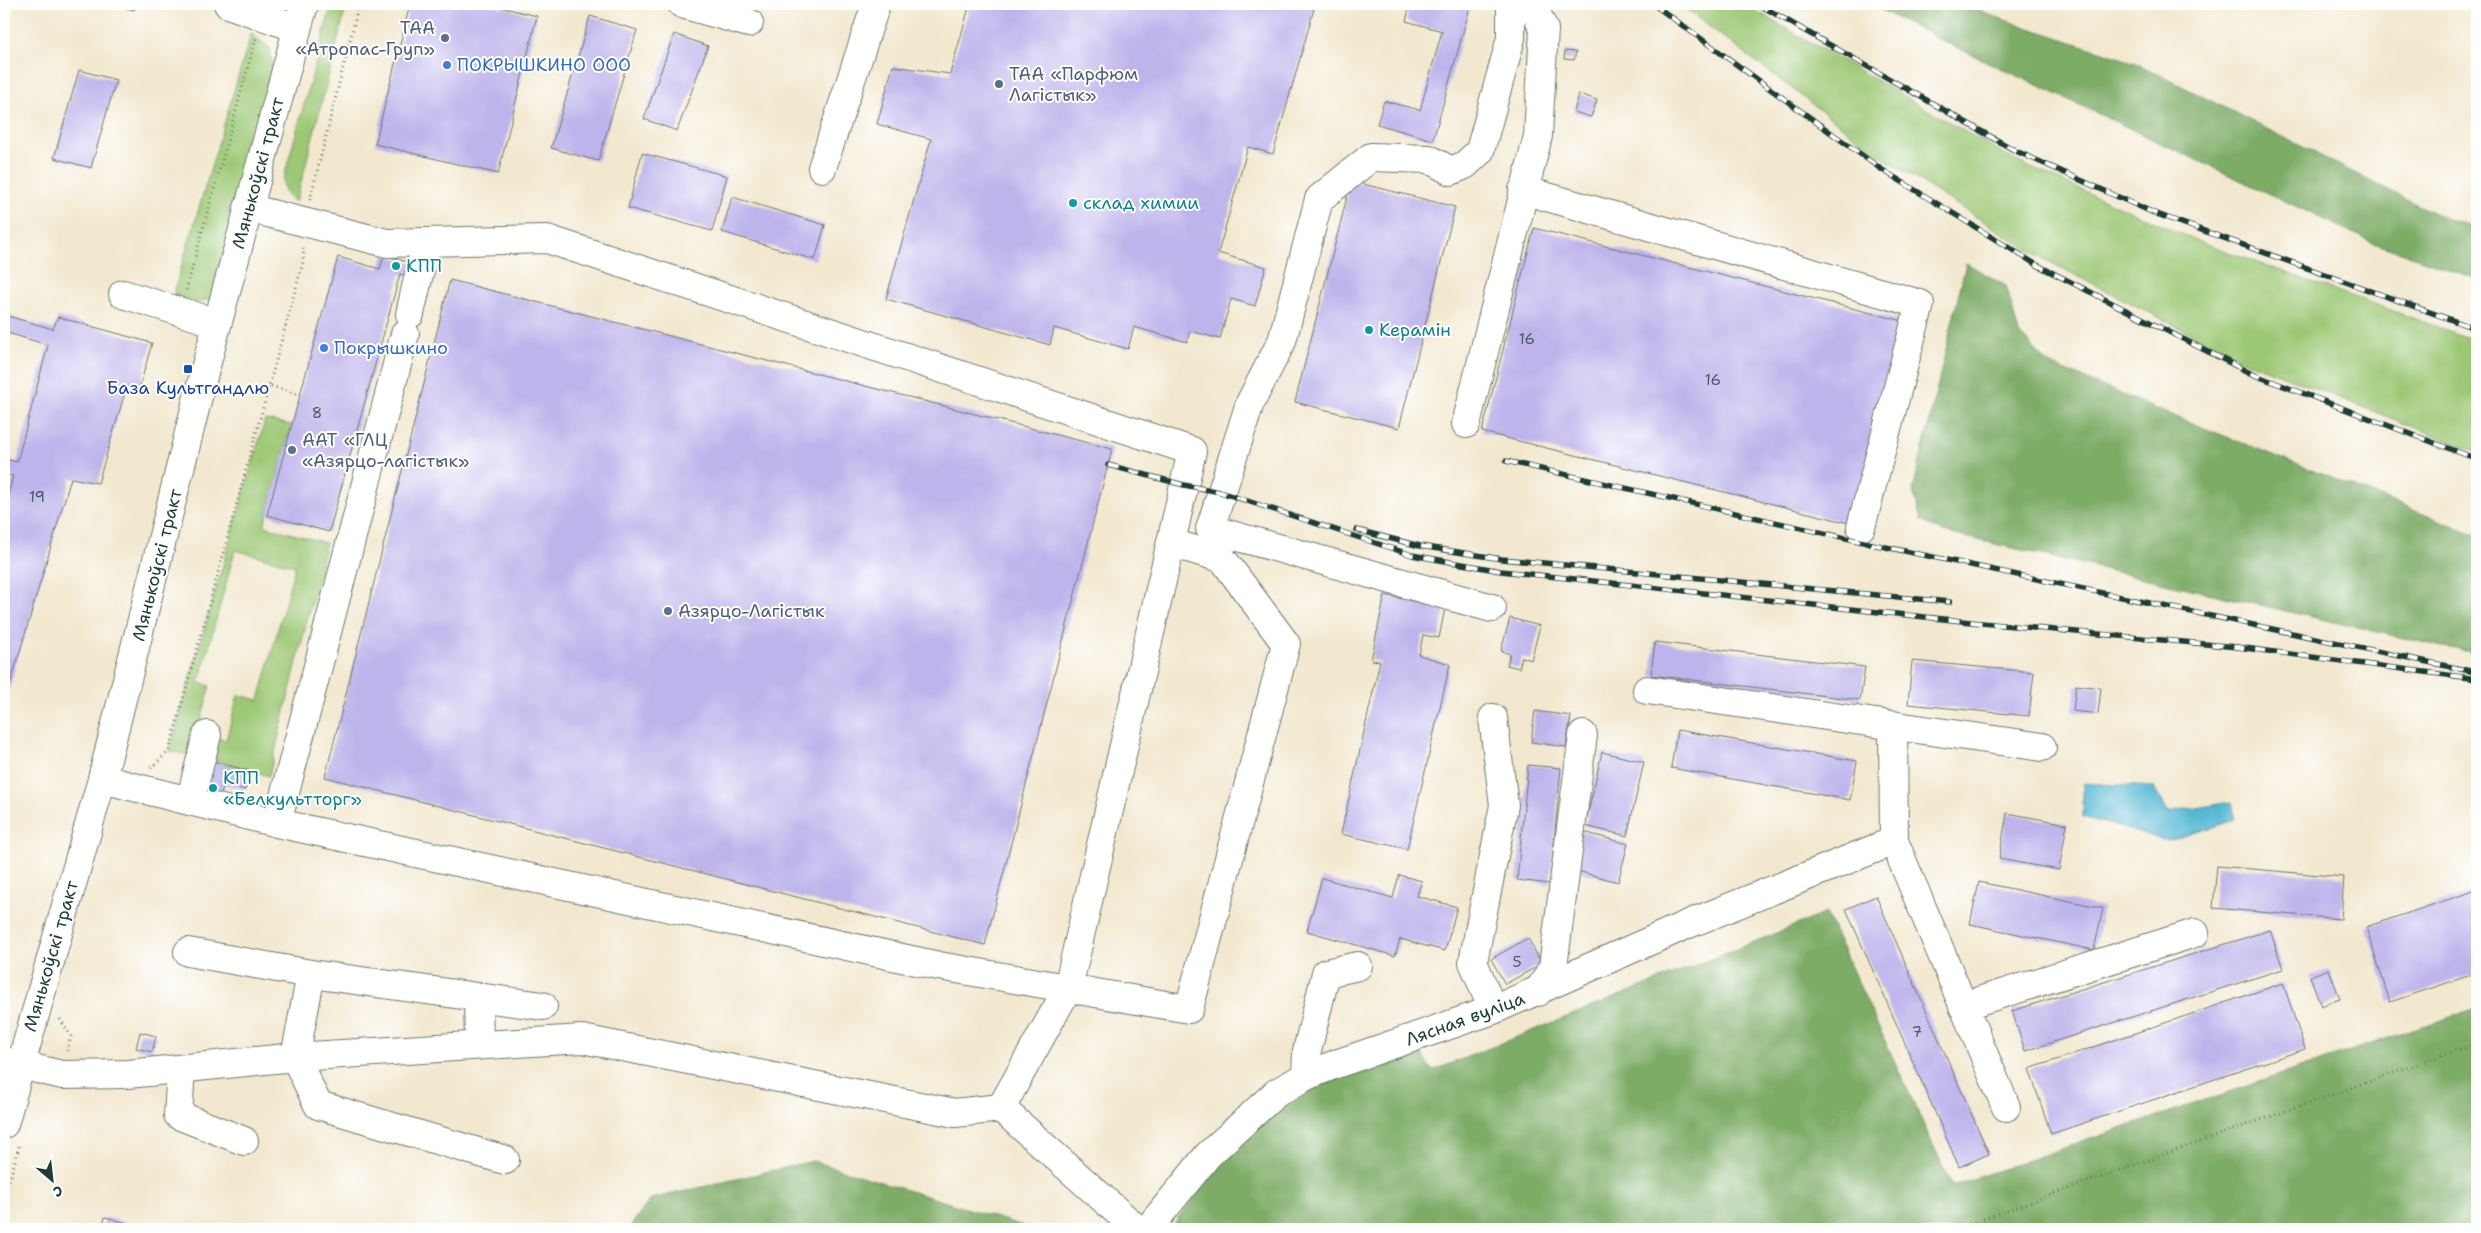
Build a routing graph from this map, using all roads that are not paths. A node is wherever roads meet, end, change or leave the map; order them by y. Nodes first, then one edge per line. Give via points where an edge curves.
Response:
1 (228, 4) edge
2 (682, 4) edge
3 (876, 4) edge
4 (1511, 4) edge
5 (1532, 4) edge
6 (300, 16) edge
7 (748, 23) dead end
8 (822, 168) dead end
9 (1523, 190) junction
10 (248, 208) junction
11 (426, 243) junction
12 (123, 294) dead end
13 (217, 323) junction
14 (1466, 424) dead end
15 (1861, 526) dead end
16 (1171, 542) junction
17 (1492, 608) dead end
18 (1647, 690) dead end
19 (1493, 718) dead end
20 (1893, 726) junction
21 (207, 735) dead end
22 (1583, 735) dead end
23 (2042, 747) dead end
24 (102, 779) junction
25 (190, 801) junction
26 (277, 822) junction
27 (1894, 842) junction
28 (2195, 933) dead end
29 (188, 952) dead end
30 (1358, 966) dead end
31 (311, 974) junction
32 (1068, 988) junction
33 (1538, 992) junction
34 (478, 997) junction
35 (543, 1006) dead end
36 (1963, 1006) junction
37 (1493, 1010) junction
38 (479, 1045) junction
39 (295, 1057) junction
40 (12, 1064) edge
41 (182, 1069) junction
42 (1306, 1076) junction
43 (2006, 1107) dead end
44 (1001, 1108) junction
45 (4, 1124) edge
46 (244, 1141) dead end
47 (505, 1160) dead end
48 (1137, 1229) edge
49 (1148, 1229) edge

1 - 6 street via 262,15
2 - 7 street
3 - 8 street
4 - 17 street via 1512,38 1480,151 1466,165 1451,171 1429,159 1371,157 1319,199 1282,341 1250,403 1210,529
5 - 9 street via 1544,29 1538,136
6 - 10 street, Мянькоўскі тракт
9 - 14 street
9 - 15 street via 1920,304
10 - 11 street via 387,243
10 - 13 street, Мянькоўскі тракт
11 - 16 street via 547,239 1192,451
11 - 26 street
12 - 13 street
13 - 24 street, Мянькоўскі тракт
16 - 32 street
16 - 32 street via 1222,558 1286,644 1189,1009
18 - 20 street
19 - 37 street via 1504,805 1473,962
20 - 23 street
20 - 27 street
21 - 25 street
22 - 33 street via 1554,966
24 - 25 street
24 - 40 street, Мянькоўскі тракт
25 - 26 street
26 - 32 street via 938,966
27 - 33 street, Лясная вуліца via 1686,925
27 - 36 street
28 - 36 street
29 - 31 street
30 - 42 street via 1326,973 1307,1052
31 - 34 street
31 - 39 street
32 - 44 street
33 - 37 street, Лясная вуліца
34 - 35 street
34 - 38 street
36 - 43 street
37 - 42 street, Лясная вуліца
38 - 39 street
38 - 44 street via 582,1038 955,1112
39 - 40 street via 66,1059
39 - 41 street
39 - 47 street via 318,1105
40 - 41 street via 62,1076
40 - 45 street, Мянькоўскі тракт
41 - 46 street via 178,1115
42 - 49 street, Лясная вуліца via 1276,1093 1208,1155
44 - 48 street

